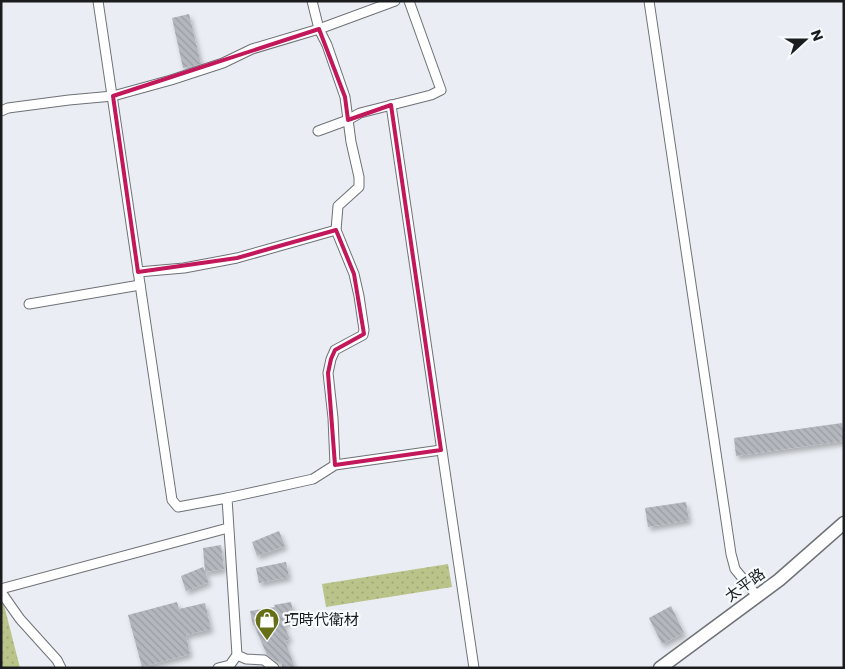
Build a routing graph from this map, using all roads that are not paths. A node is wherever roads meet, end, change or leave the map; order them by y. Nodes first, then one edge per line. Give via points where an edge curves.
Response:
1 (98, 1) edge
2 (312, 1) edge
3 (395, 1) edge
4 (409, 1) edge
5 (649, 1) edge
6 (319, 28) junction
7 (113, 96) junction
8 (391, 105) junction
9 (1, 111) edge
10 (348, 120) junction
11 (318, 131) dead end
12 (336, 230) junction
13 (138, 272) junction
14 (140, 285) junction
15 (29, 304) dead end
16 (441, 450) junction
17 (336, 465) junction
18 (227, 498) junction
19 (844, 523) edge
20 (228, 528) junction
21 (1, 590) edge
22 (757, 596) junction
23 (237, 655) junction
24 (61, 668) edge
25 (218, 668) edge
26 (274, 668) edge
27 (474, 668) edge
28 (660, 668) edge

1 - 7 street
2 - 6 street
3 - 6 street
4 - 8 street via 441,90
5 - 22 street via 731,554 735,569
6 - 7 street via 252,49 223,63
6 - 10 street via 328,44 345,98
7 - 9 street
7 - 13 street
8 - 10 street via 360,113
8 - 16 street
10 - 11 street
10 - 12 street via 359,187 338,206
12 - 13 street via 237,258
12 - 17 street via 354,274 364,330 356,340 335,350 330,359 328,373
13 - 14 street
14 - 15 street
14 - 18 street via 172,500 178,507
16 - 17 street
16 - 27 street
17 - 18 street via 313,479
18 - 20 street
19 - 22 street, 太平路
20 - 21 street
20 - 23 street
21 - 24 street via 20,620
22 - 28 street, 太平路
23 - 25 street via 230,665
23 - 26 street via 264,660

